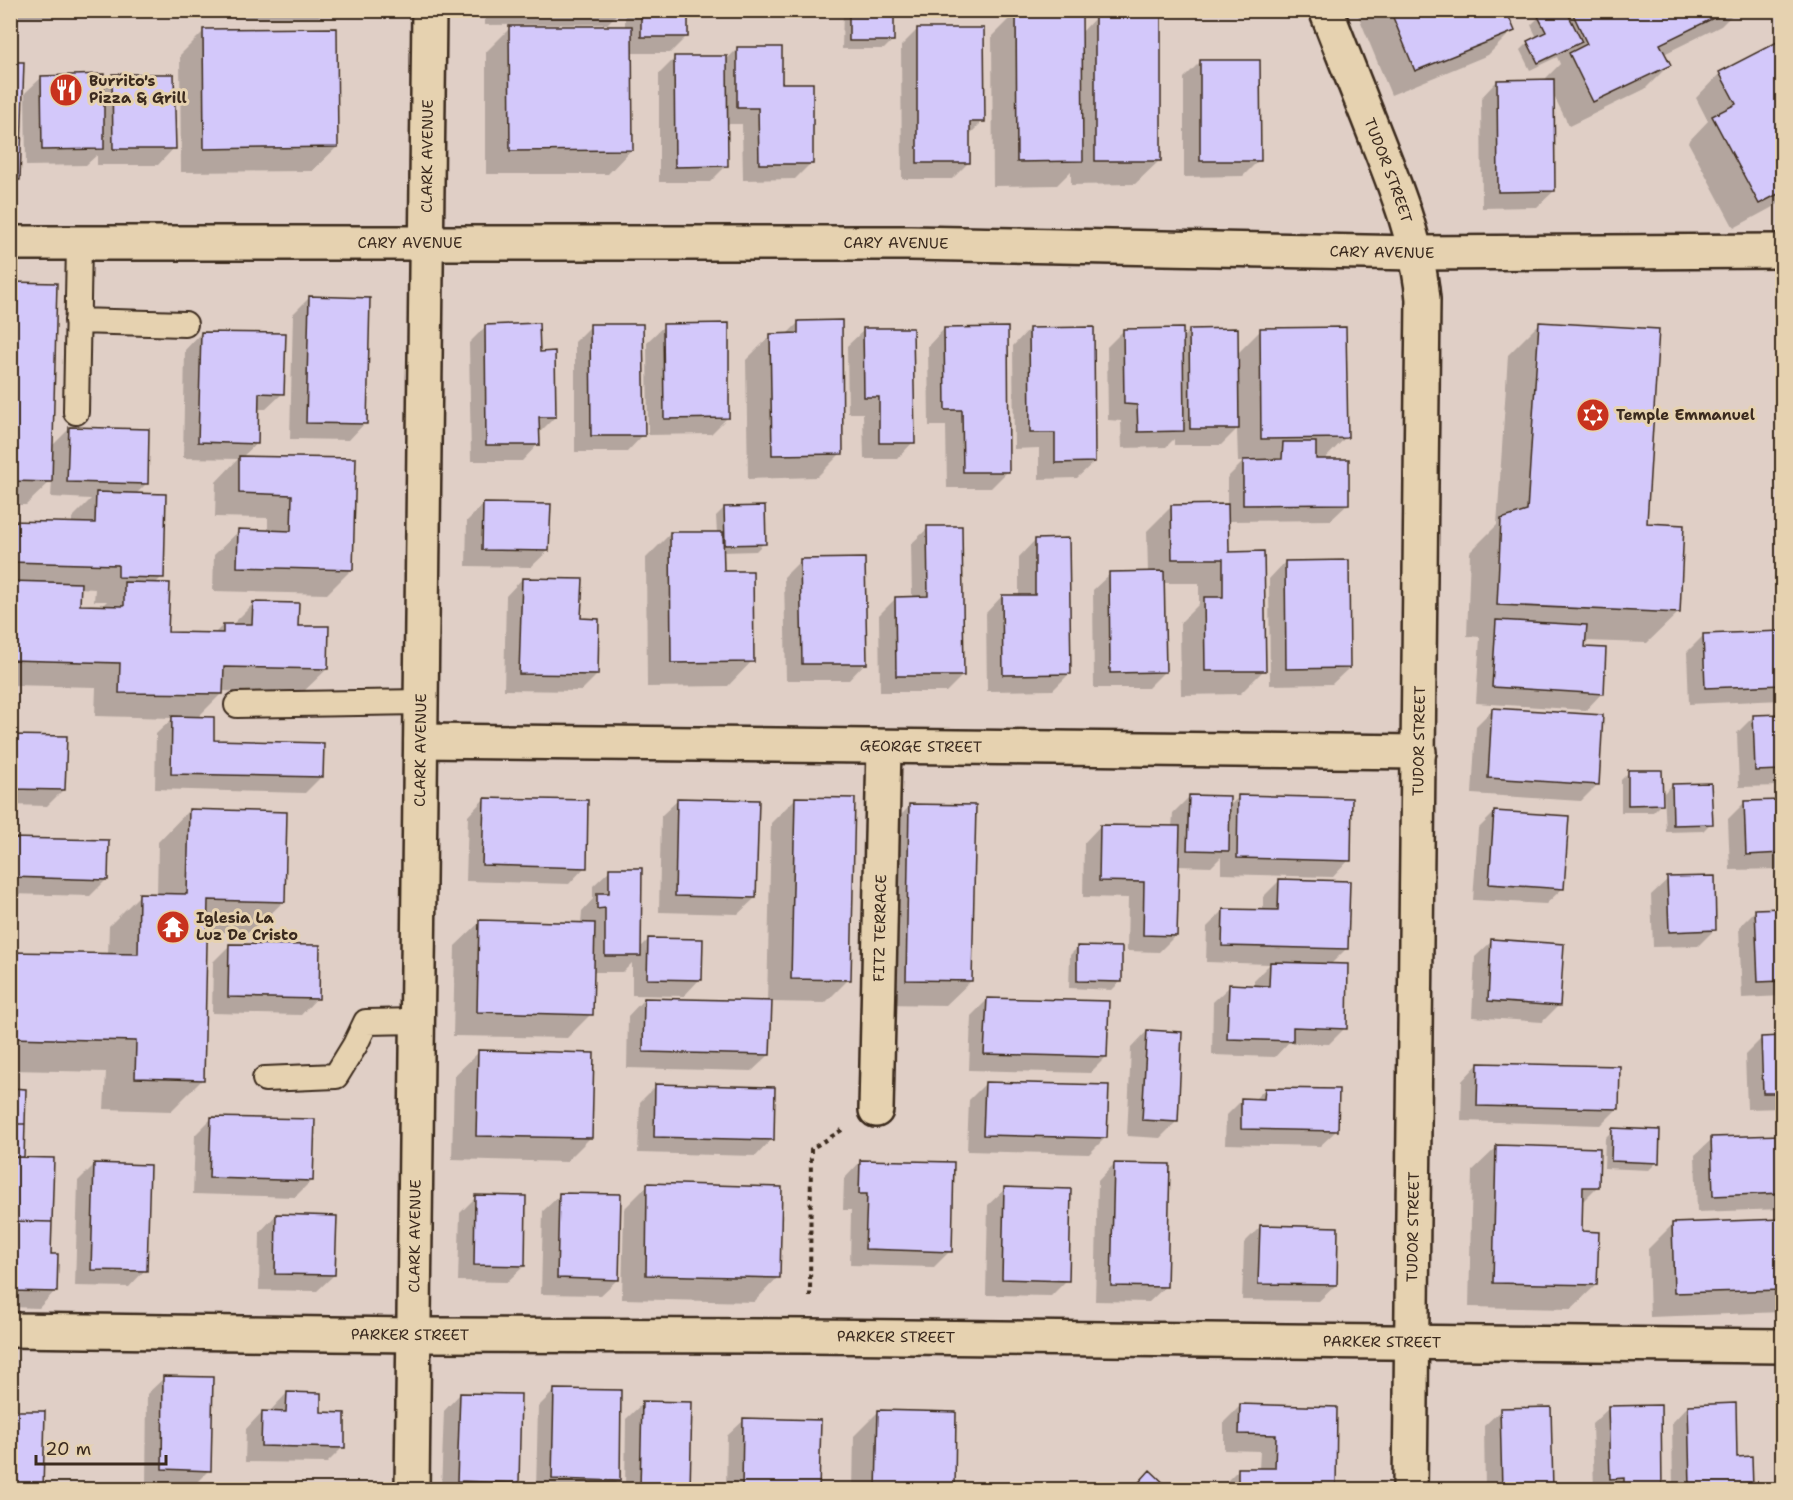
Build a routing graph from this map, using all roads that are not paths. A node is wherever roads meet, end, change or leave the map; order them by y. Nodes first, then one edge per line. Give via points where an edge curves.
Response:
1 (429, 10) edge
2 (1326, 10) edge
3 (10, 243) edge
4 (79, 243) junction
5 (427, 244) junction
6 (1782, 251) edge
7 (1416, 253) junction
8 (77, 321) junction
9 (185, 324) dead end
10 (76, 412) dead end
11 (422, 702) junction
12 (237, 705) dead end
13 (421, 741) junction
14 (884, 747) junction
15 (1419, 752) junction
16 (418, 1021) junction
17 (265, 1079) dead end
18 (876, 1110) road end
19 (10, 1330) edge
20 (414, 1335) junction
21 (1412, 1342) junction
22 (1782, 1346) edge
23 (412, 1490) edge
24 (1410, 1490) edge

1 - 5 street, CLARK AVENUE
2 - 7 street, TUDOR STREET via 1397,190
3 - 4 street, CARY AVENUE
4 - 5 street, CARY AVENUE
4 - 8 lane
5 - 7 street, CARY AVENUE via 910,243
5 - 11 street, CLARK AVENUE
6 - 7 street, CARY AVENUE
7 - 15 street, TUDOR STREET via 1424,315
8 - 9 lane
8 - 10 lane
11 - 12 lane
11 - 13 street, CLARK AVENUE
13 - 14 street, GEORGE STREET
13 - 16 street, CLARK AVENUE
14 - 15 street, GEORGE STREET
14 - 18 street, FITZ TERRACE
15 - 21 street, TUDOR STREET
16 - 17 lane via 366,1022 336,1076
16 - 20 street, CLARK AVENUE
19 - 20 street, PARKER STREET
20 - 21 street, PARKER STREET
20 - 23 street, CLARK AVENUE
21 - 22 street, PARKER STREET
21 - 24 street, TUDOR STREET

